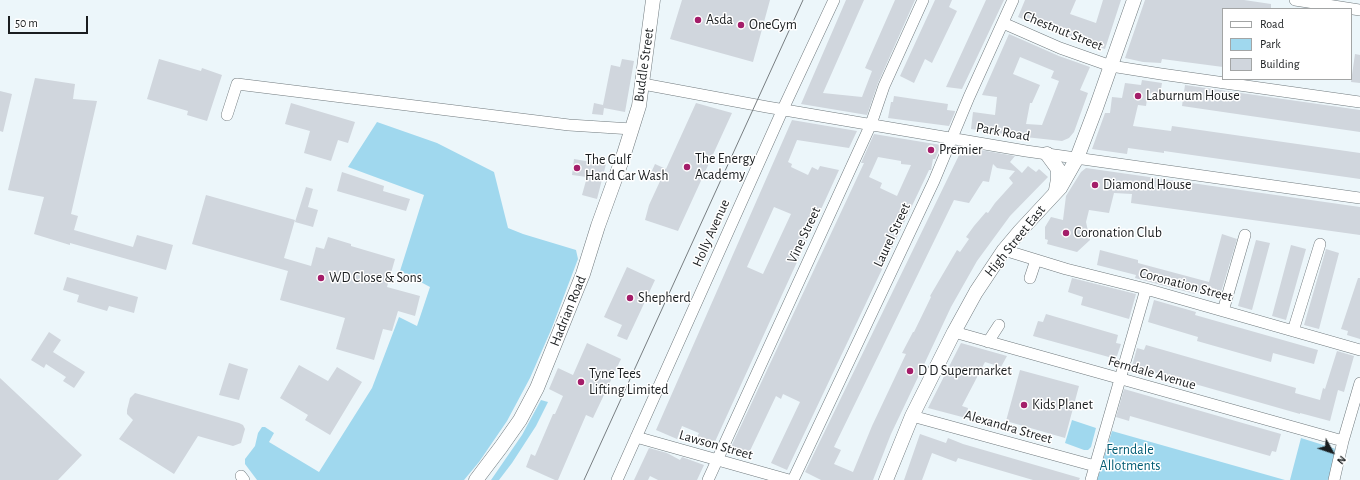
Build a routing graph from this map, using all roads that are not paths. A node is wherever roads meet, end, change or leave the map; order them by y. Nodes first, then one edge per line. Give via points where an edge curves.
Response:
1 (653, 0) edge
2 (834, 0) edge
3 (923, 0) edge
4 (1013, 0) edge
5 (1134, 0) edge
6 (1295, 0) edge
7 (1347, 8) edge
8 (1003, 23) junction
9 (1111, 66) junction
10 (643, 84) junction
11 (1360, 102) edge
12 (783, 109) junction
13 (227, 115) dead end
14 (871, 124) junction
15 (632, 129) junction
16 (953, 139) junction
17 (1047, 154) junction
18 (1077, 158) junction
19 (1056, 193) junction
20 (1360, 198) edge
21 (1245, 234) dead end
22 (1320, 244) dead end
23 (1004, 250) junction
24 (1036, 260) junction
25 (1030, 278) dead end
26 (1146, 289) junction
27 (1223, 311) junction
28 (999, 325) dead end
29 (1293, 331) junction
30 (954, 332) junction
31 (988, 342) junction
32 (1360, 350) edge
33 (1120, 379) junction
34 (1360, 383) edge
35 (912, 416) junction
36 (636, 437) junction
37 (1343, 441) junction
38 (717, 460) junction
39 (1095, 466) junction
40 (476, 480) edge
41 (617, 480) edge
42 (708, 480) edge
43 (789, 480) edge
44 (793, 480) edge
45 (886, 480) edge
46 (1092, 480) edge
47 (1334, 480) edge

1 - 10 main road, Buddle Street
2 - 12 street, Holly Avenue
3 - 14 street, Vine Street via 884,86
4 - 8 street, Laurel Street
5 - 9 main road, High Street East
6 - 7 street
8 - 9 street, Chestnut Street via 1060,48
8 - 16 street, Laurel Street
9 - 11 street, Chestnut Street
9 - 18 main road, High Street East
10 - 12 street, Park Road
10 - 15 main road, Buddle Street
12 - 14 street, Park Road
12 - 36 street, Holly Avenue
13 - 15 street via 237,84 569,125
14 - 16 street, Park Road
14 - 38 street, Vine Street
15 - 40 main road, Hadrian Road via 583,274 537,388 512,431
16 - 17 street, Park Road
16 - 44 street, Laurel Street
17 - 18 street, Park Road
17 - 19 main road via 1058,169
18 - 19 main road, High Street East
18 - 20 street, Park Road
19 - 23 main road, High Street East
21 - 27 street
22 - 29 street
23 - 24 street, Coronation Street
23 - 30 main road, High Street East via 976,292
24 - 25 street
24 - 26 street, Coronation Street
26 - 27 street, Coronation Street
26 - 33 street
27 - 29 street, Coronation Street
28 - 31 street
29 - 32 street, Coronation Street
30 - 31 street, Ferndale Avenue
30 - 35 main road, High Street East
31 - 33 street, Ferndale Avenue
33 - 37 street, Ferndale Avenue
33 - 39 street
34 - 37 street
35 - 39 street, Alexandra Street
35 - 45 main road, High Street East
36 - 38 street, Lawson Street
36 - 41 street, Holly Avenue
37 - 47 street
38 - 42 street, Vine Street
38 - 43 street, Lawson Street
39 - 46 street

